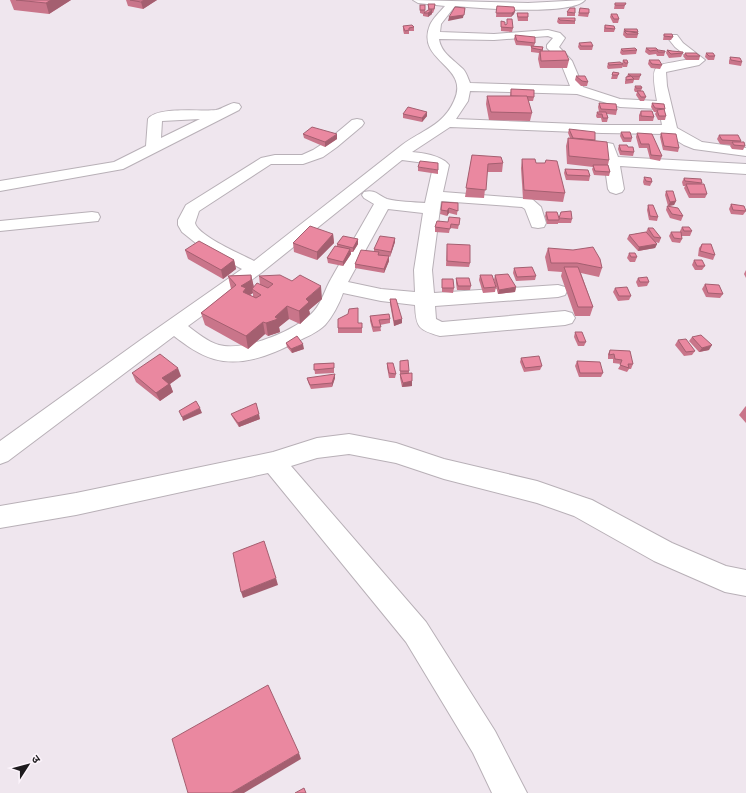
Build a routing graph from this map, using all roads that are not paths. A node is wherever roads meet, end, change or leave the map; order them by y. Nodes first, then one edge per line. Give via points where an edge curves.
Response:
1 (418, 0) edge
2 (580, 0) edge
3 (450, 2) edge
4 (433, 35) junction
5 (673, 37) edge
6 (465, 87) junction
7 (578, 90) junction
8 (665, 105) junction
9 (357, 123) dead end
10 (447, 123) junction
11 (602, 129) junction
12 (670, 130) junction
13 (153, 148) junction
14 (746, 152) edge
15 (399, 155) junction
16 (612, 161) junction
17 (746, 169) edge
18 (362, 185) junction
19 (0, 186) edge
20 (616, 189) dead end
21 (383, 203) junction
22 (433, 203) junction
23 (92, 217) dead end
24 (538, 223) dead end
25 (0, 226) edge
26 (255, 269) junction
27 (338, 286) junction
28 (558, 292) dead end
29 (425, 300) junction
30 (565, 318) dead end
31 (174, 326) junction
32 (0, 454) edge
33 (273, 462) junction
34 (0, 517) edge
35 (746, 583) edge
36 (510, 793) edge

1 - 3 street
2 - 3 street via 567,5 537,7
3 - 4 street via 436,24
4 - 6 street via 438,53 459,72
4 - 7 street via 556,35 559,38 553,48 562,54 568,64
5 - 8 street via 678,45 699,60 660,70
6 - 7 street
6 - 10 street via 461,101
7 - 8 street via 626,104
8 - 12 street
9 - 26 street via 314,155 296,160 280,158 266,161 192,208 186,218 188,228 198,237
10 - 11 street
10 - 15 street via 428,133
11 - 12 street
11 - 16 street
12 - 14 street via 699,146
13 - 13 street via 228,110 155,119
13 - 19 street via 118,166
15 - 18 street
15 - 22 street via 430,160 441,165
16 - 17 street
16 - 20 street
18 - 21 street via 370,195
18 - 26 street
21 - 22 street
21 - 27 street
22 - 24 street via 526,202 533,207
22 - 29 street via 423,270
23 - 25 street
26 - 31 street
27 - 29 street via 381,295
27 - 31 street via 322,316 311,326 257,352 235,355 214,352
28 - 29 street
29 - 30 street via 426,321 440,330
31 - 32 street
33 - 34 street via 76,504
33 - 35 street via 317,448 349,444 396,453 444,469 536,492 583,508 663,552 725,579
33 - 36 street via 416,632 484,742

